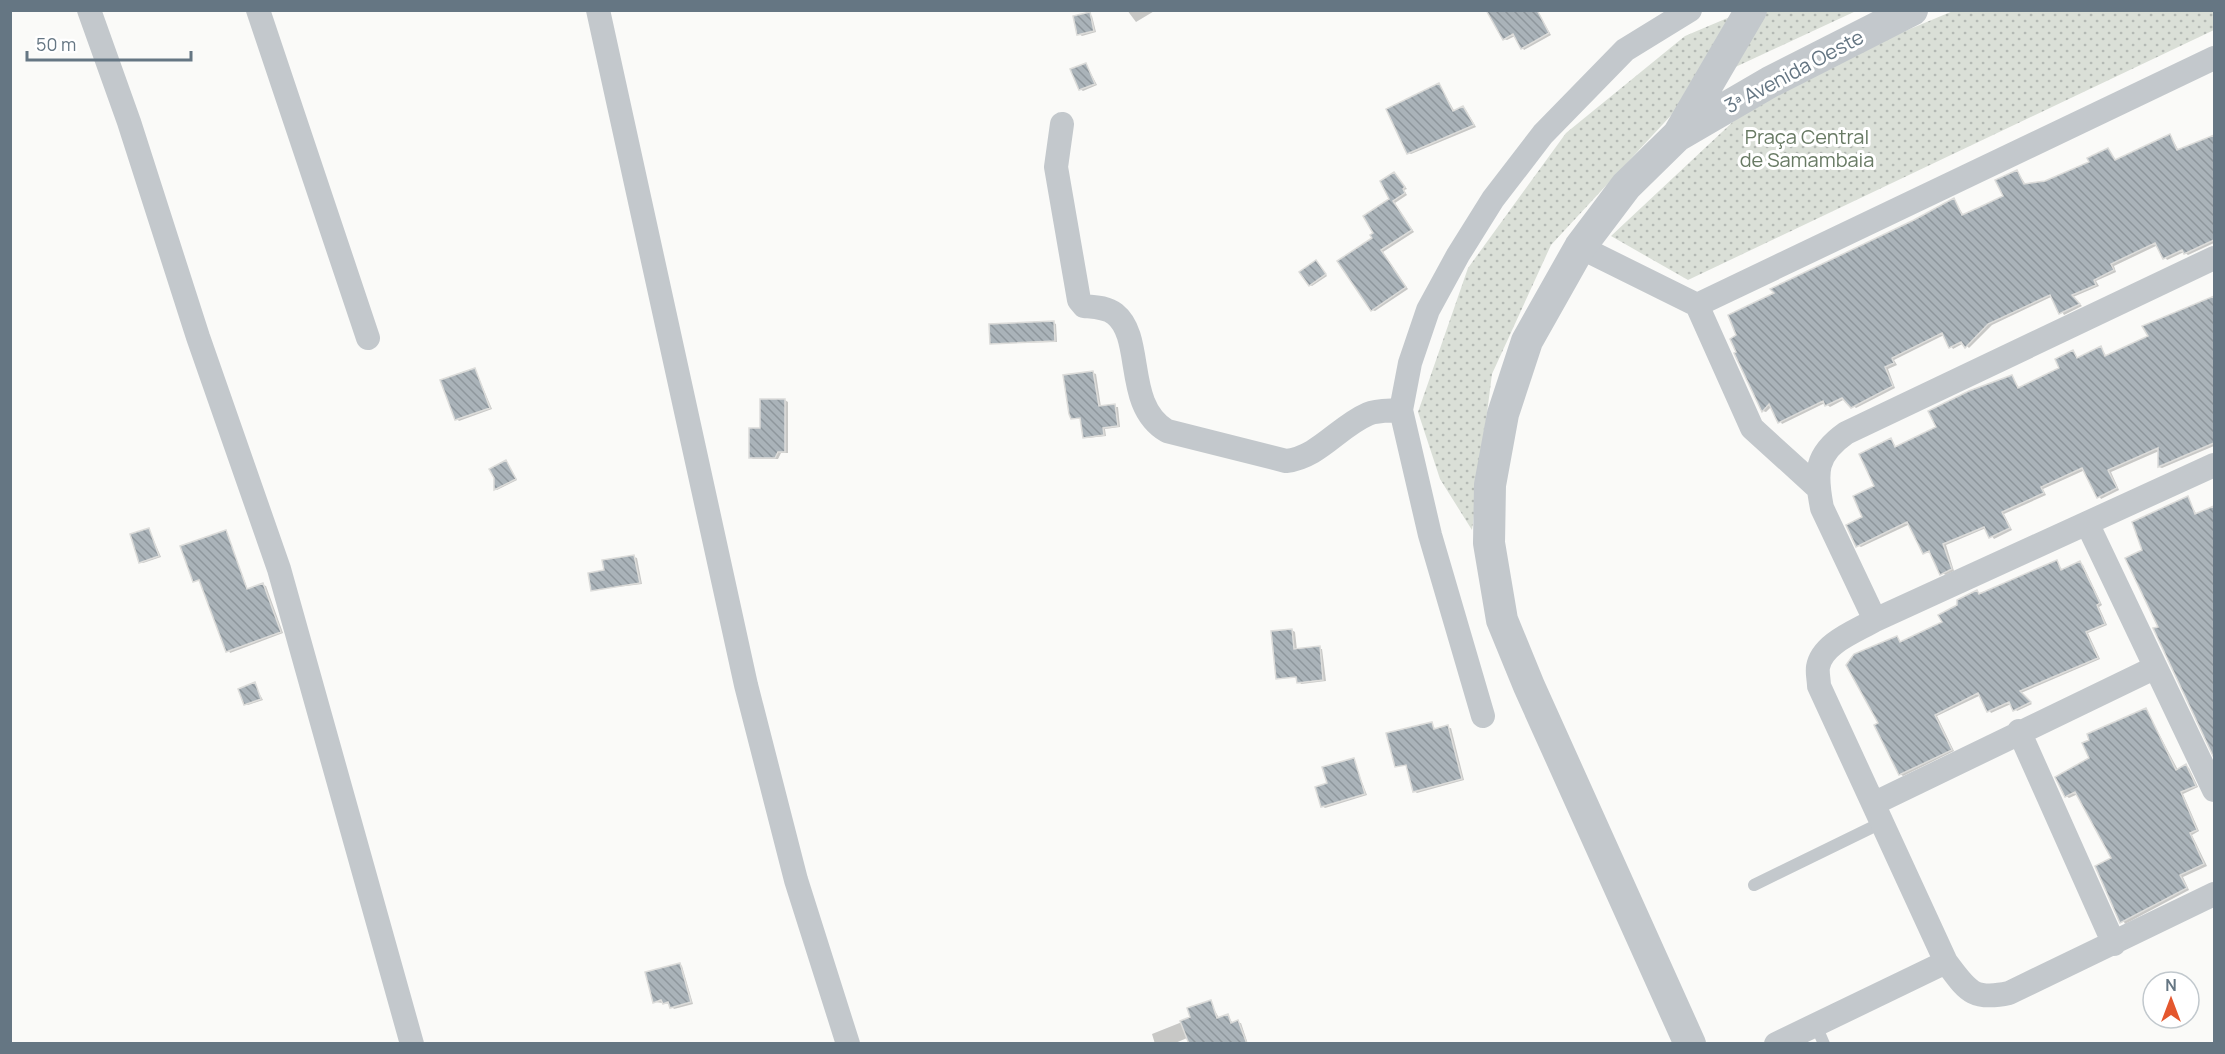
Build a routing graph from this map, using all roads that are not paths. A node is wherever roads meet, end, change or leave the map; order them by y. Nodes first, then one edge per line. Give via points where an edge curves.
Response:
1 (89, 10) edge
2 (258, 10) edge
3 (598, 10) edge
4 (1690, 10) edge
5 (1751, 10) edge
6 (1912, 10) edge
7 (2214, 58) edge
8 (1062, 124) dead end
9 (1678, 135) junction
10 (1580, 247) junction
11 (2214, 258) edge
12 (1698, 305) junction
13 (368, 338) dead end
14 (1401, 410) junction
15 (2214, 465) edge
16 (1818, 488) junction
17 (2087, 523) junction
18 (1875, 620) junction
19 (2154, 668) junction
20 (1483, 716) dead end
21 (2019, 731) junction
22 (2214, 790) edge
23 (1879, 813) junction
24 (1754, 885) dead end
25 (2214, 894) edge
26 (2114, 944) junction
27 (1946, 962) junction
28 (1820, 1033) edge
29 (412, 1044) edge
30 (848, 1044) edge
31 (1690, 1044) edge
32 (1776, 1044) edge

1 - 29 street via 279,569
2 - 13 street
3 - 30 street via 746,685 796,880
4 - 14 street via 1625,50 1543,134 1493,199 1428,310 1410,363
5 - 9 street
6 - 9 street, 3ª Avenida Oeste via 1779,76
7 - 12 street
8 - 14 street via 1056,167 1079,300 1084,306 1115,314 1124,326 1144,406 1156,424 1178,434 1286,461 1311,453 1371,413
9 - 10 street via 1626,186
10 - 12 street
10 - 31 street via 1527,341 1503,414 1490,485 1489,543 1502,620
11 - 16 street via 1846,433 1823,454 1818,467
12 - 16 street via 1752,428
14 - 20 street via 1430,536
15 - 17 street
16 - 18 street via 1822,508
17 - 18 street
17 - 19 street
18 - 23 street via 1835,644 1818,667 1819,686
19 - 21 street
19 - 22 street
21 - 23 street
21 - 26 street
23 - 24 lane
23 - 27 street
25 - 26 street
26 - 27 street via 2009,993 1991,997 1966,989
27 - 28 street
28 - 32 street

